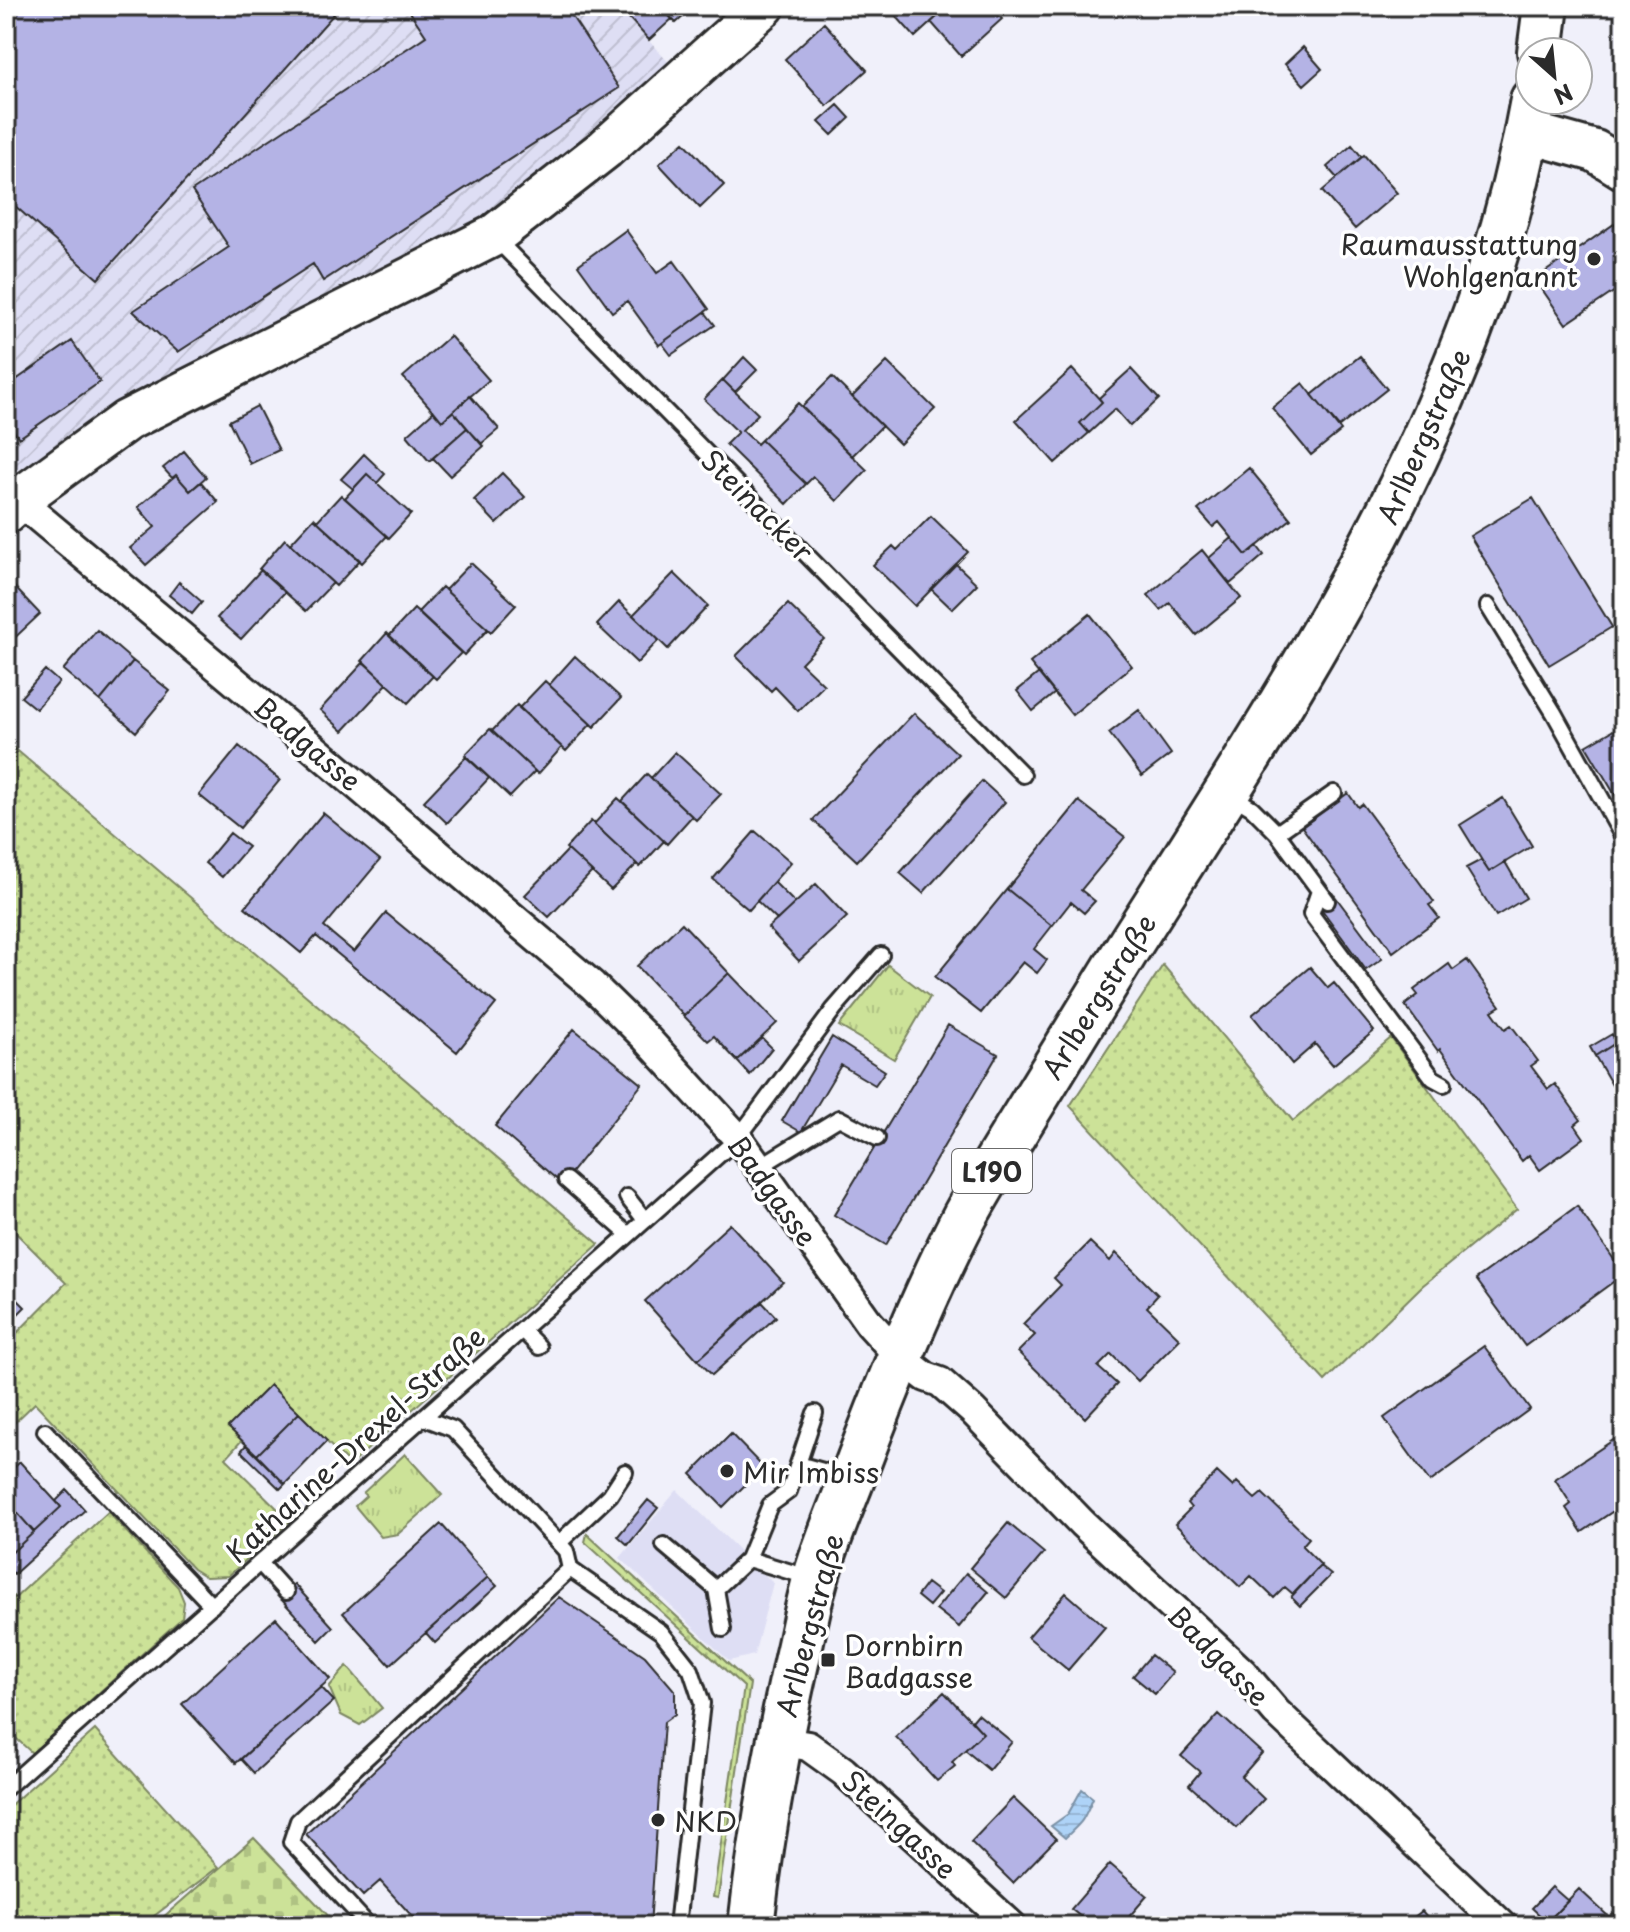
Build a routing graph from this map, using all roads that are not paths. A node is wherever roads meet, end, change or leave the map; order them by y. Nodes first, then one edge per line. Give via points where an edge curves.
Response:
1 (764, 6) edge
2 (1546, 6) edge
3 (1542, 36) edge
4 (1530, 116) edge
5 (1624, 169) edge
6 (493, 236) junction
7 (10, 502) edge
8 (1488, 606) dead end
9 (1023, 775) dead end
10 (1227, 792) junction
11 (1334, 793) dead end
12 (1277, 833) junction
13 (1624, 839) edge
14 (881, 955) dead end
15 (1444, 1084) dead end
16 (738, 1138) junction
17 (877, 1138) dead end
18 (759, 1167) junction
19 (566, 1180) dead end
20 (627, 1197) dead end
21 (645, 1220) junction
22 (629, 1235) junction
23 (522, 1330) junction
24 (539, 1347) dead end
25 (899, 1356) junction
26 (815, 1413) dead end
27 (424, 1418) junction
28 (45, 1431) dead end
29 (798, 1464) junction
30 (625, 1472) dead end
31 (852, 1479) junction
32 (559, 1543) junction
33 (664, 1545) dead end
34 (748, 1559) junction
35 (260, 1563) junction
36 (570, 1569) junction
37 (816, 1580) junction
38 (716, 1589) junction
39 (286, 1592) dead end
40 (212, 1606) junction
41 (723, 1629) dead end
42 (778, 1741) junction
43 (6, 1788) edge
44 (369, 1926) edge
45 (677, 1926) edge
46 (751, 1926) edge
47 (1012, 1926) edge
48 (1503, 1926) edge

1 - 6 street via 606,148
2 - 3 main road
4 - 5 street
4 - 10 main road, Arlbergstraße / L190 via 1496,252 1433,421 1388,516
6 - 7 street via 126,421
6 - 9 lane, Steinacker
7 - 16 street, Badgasse via 266,707 592,985
8 - 13 lane
10 - 12 lane
10 - 25 main road, Arlbergstraße / L190 via 967,1212
11 - 12 lane
12 - 15 lane via 1323,896 1311,914 1433,1078
14 - 16 lane, Katharine-Drexel-Straße
16 - 18 street, Badgasse
16 - 21 lane, Katharine-Drexel-Straße
17 - 18 lane via 839,1118
18 - 25 street, Badgasse via 869,1323
19 - 22 lane
20 - 21 lane
21 - 22 lane, Katharine-Drexel-Straße
22 - 23 lane, Katharine-Drexel-Straße
23 - 24 lane
23 - 27 lane, Katharine-Drexel-Straße
25 - 31 main road, Arlbergstraße / L190
25 - 48 street, Badgasse via 973,1411 1082,1523 1243,1673 1276,1712
26 - 29 lane
27 - 32 lane via 453,1429
27 - 35 lane, Katharine-Drexel-Straße
28 - 40 lane
29 - 31 lane
29 - 34 lane via 789,1491 770,1505
30 - 32 lane via 610,1495
31 - 37 main road, Arlbergstraße / L190
32 - 36 lane
33 - 38 lane
34 - 37 lane
34 - 38 lane
35 - 39 lane
35 - 40 lane, Katharine-Drexel-Straße
36 - 44 lane via 298,1821 291,1842
36 - 45 lane via 661,1632 691,1670 702,1703
37 - 42 main road, Arlbergstraße / L190
38 - 41 lane
40 - 43 lane, Katharine-Drexel-Straße
42 - 46 main road, Arlbergstraße / L190
42 - 47 street, Steingasse via 808,1746 843,1771

